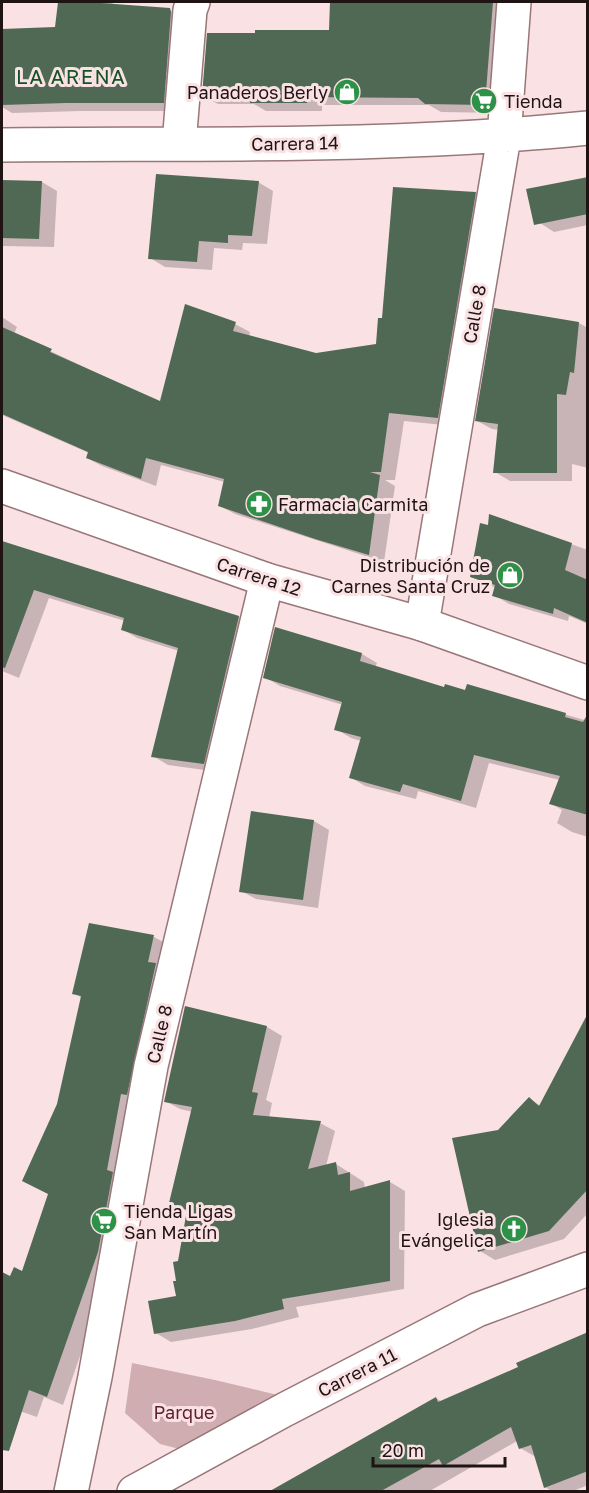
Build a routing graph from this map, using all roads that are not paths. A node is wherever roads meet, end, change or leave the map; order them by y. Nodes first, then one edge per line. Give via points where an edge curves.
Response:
1 (193, 2) edge
2 (514, 2) edge
3 (588, 128) edge
4 (504, 137) junction
5 (179, 144) junction
6 (2, 145) edge
7 (2, 486) edge
8 (267, 580) junction
9 (422, 624) junction
10 (588, 683) edge
11 (588, 1269) edge
12 (71, 1491) edge
13 (134, 1491) edge

1 - 5 street
2 - 4 street, Calle 8
3 - 4 street, Carrera 14
4 - 5 street, Carrera 14
4 - 9 street, Calle 8
5 - 6 street, Carrera 14
7 - 8 street, Carrera 12
8 - 9 street, Carrera 12
8 - 12 street, Calle 8 via 151,1066 96,1377
9 - 10 street, Carrera 12
11 - 13 street, Carrera 11 via 477,1310

